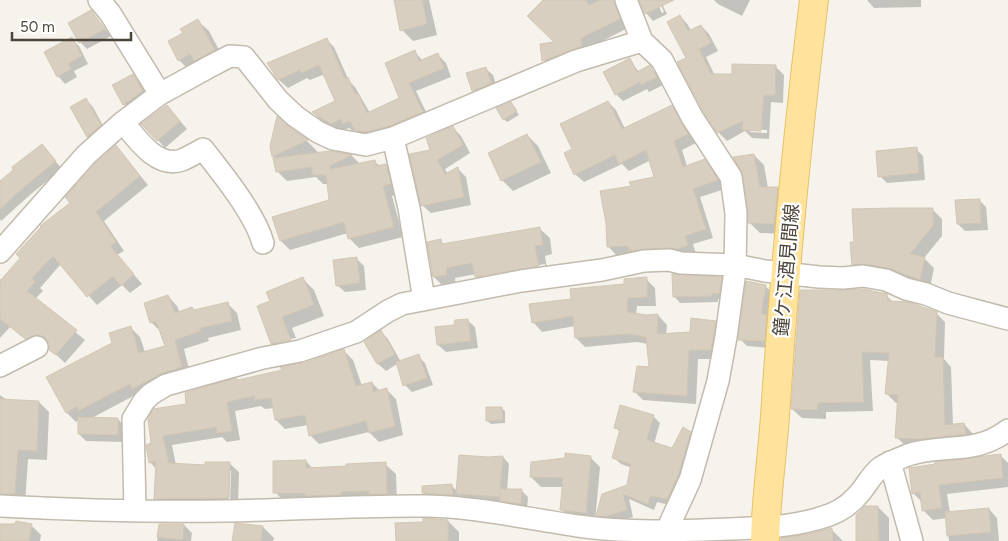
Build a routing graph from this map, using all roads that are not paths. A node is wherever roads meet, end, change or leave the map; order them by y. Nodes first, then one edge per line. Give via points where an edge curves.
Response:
1 (99, 0) edge
2 (626, 0) edge
3 (814, 0) edge
4 (642, 41) junction
5 (160, 94) junction
6 (123, 122) junction
7 (393, 138) junction
8 (263, 243) dead end
9 (0, 252) edge
10 (735, 265) junction
11 (786, 274) junction
12 (424, 300) junction
13 (1008, 319) edge
14 (37, 347) dead end
15 (0, 366) edge
16 (1008, 430) edge
17 (890, 462) junction
18 (0, 506) edge
19 (135, 511) junction
20 (666, 532) junction
21 (766, 534) edge
22 (912, 541) edge

1 - 5 street
2 - 4 street
3 - 11 main road, 鐘ケ江酒見間線
4 - 7 street via 576,61
4 - 10 street via 662,60 692,117 731,176 736,213
5 - 6 street
5 - 7 street via 230,56 244,57 278,100 318,132 333,139 366,145
6 - 8 street via 157,158 172,162 203,149 230,184
6 - 9 street via 86,155
7 - 12 street
10 - 11 street
10 - 12 street via 644,261
10 - 20 street via 718,382 690,480
11 - 13 street via 843,278 863,276 886,280 964,308
11 - 21 main road, 鐘ケ江酒見間線
12 - 19 street via 402,304 356,332 300,351 166,385 151,394 133,420
14 - 15 street
16 - 17 street via 996,439 965,448 912,454
17 - 21 street via 873,474 857,497 839,512
17 - 22 street
18 - 19 street
19 - 20 street via 430,506 472,509 582,526
20 - 21 street

